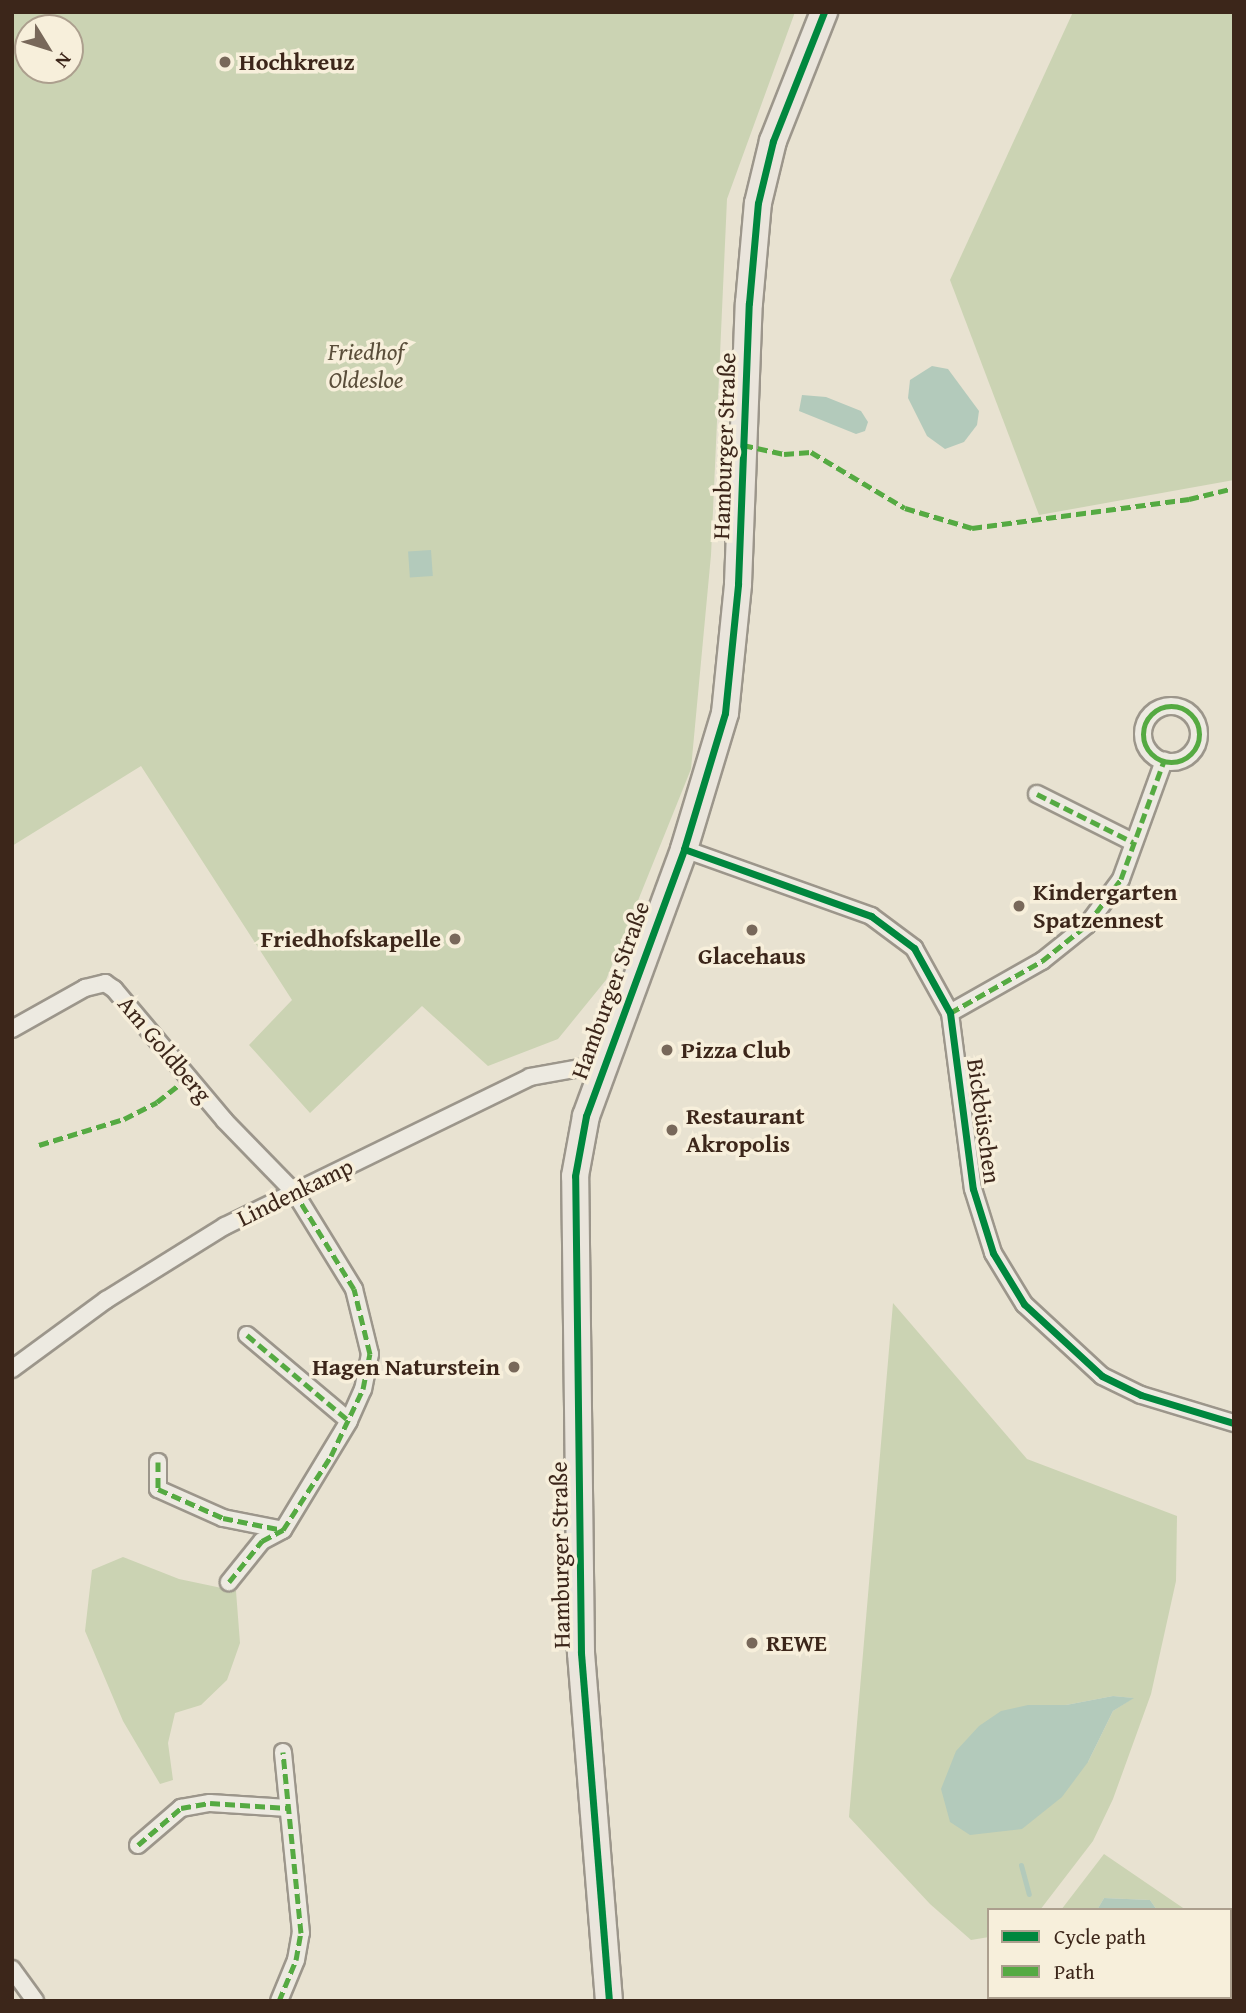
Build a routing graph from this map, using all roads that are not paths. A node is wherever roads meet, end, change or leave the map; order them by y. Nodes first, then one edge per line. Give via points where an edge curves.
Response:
1 (824, 12) edge
2 (1164, 761) dead end
3 (1037, 794) dead end
4 (1133, 842) junction
5 (684, 849) junction
6 (950, 1013) junction
7 (12, 1029) edge
8 (603, 1064) junction
9 (295, 1193) junction
10 (247, 1335) dead end
11 (12, 1369) edge
12 (349, 1421) junction
13 (1234, 1423) edge
14 (158, 1462) dead end
15 (284, 1530) junction
16 (229, 1582) dead end
17 (283, 1752) dead end
18 (288, 1808) junction
19 (138, 1845) dead end
20 (12, 1969) edge
21 (34, 2001) edge
22 (279, 2001) edge
23 (609, 2001) edge

1 - 5 main road, Hamburger Straße via 773,141 758,203 733,653 725,713
2 - 4 street
3 - 4 street
4 - 6 street via 1121,879 1087,925 1042,961
5 - 6 street, Bickbüschen via 871,916 914,948
5 - 8 main road, Hamburger Straße
6 - 13 street, Bickbüschen via 973,1189 993,1253 1024,1304 1102,1376 1141,1395
7 - 9 street, Am Goldberg via 85,988 105,983 128,1003 210,1104
8 - 9 street, Lindenkamp via 530,1077
8 - 23 main road, Hamburger Straße via 586,1115 575,1177 573,1227 581,1653
9 - 11 street, Lindenkamp via 225,1226 106,1300
9 - 12 street via 354,1289 364,1318 370,1354 363,1389
10 - 12 street
12 - 15 street
14 - 15 street via 158,1489 223,1518
15 - 16 street via 262,1541
17 - 18 street
18 - 19 street via 211,1803 181,1808
18 - 22 street via 301,1933 296,1960
20 - 21 street

